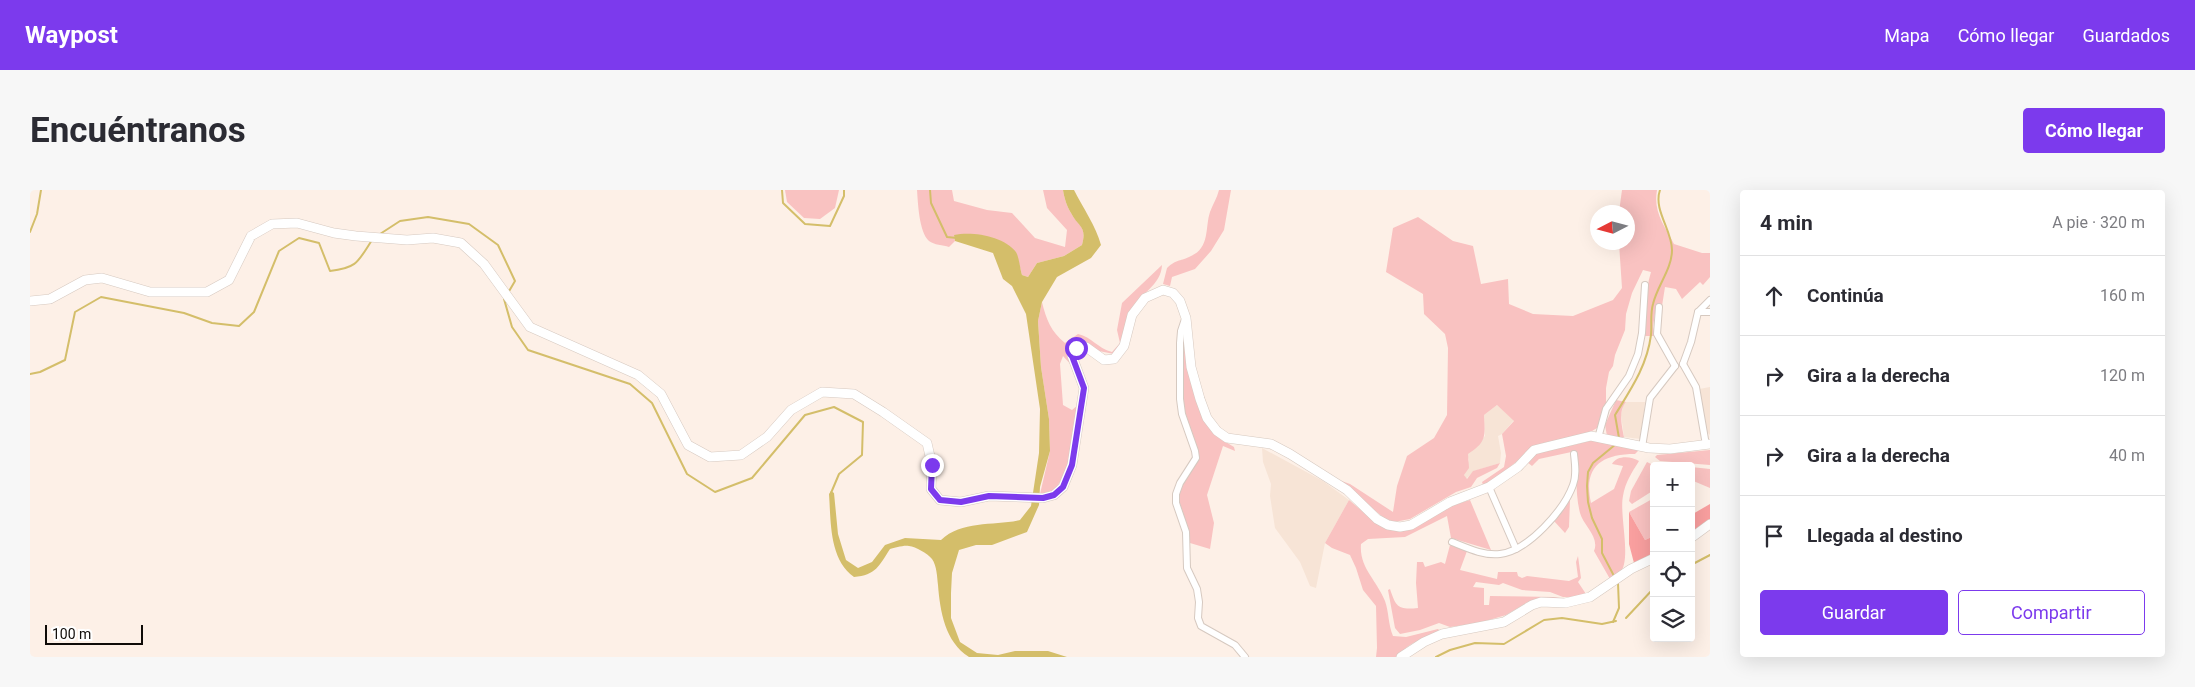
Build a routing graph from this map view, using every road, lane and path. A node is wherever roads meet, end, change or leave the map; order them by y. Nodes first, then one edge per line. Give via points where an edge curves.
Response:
1 (1645, 285) dead end
2 (30, 300) edge
3 (1710, 300) edge
4 (1659, 307) dead end
5 (1698, 312) junction
6 (1710, 312) edge
7 (1186, 318) junction
8 (1683, 364) junction
9 (1676, 366) junction
10 (1597, 436) junction
11 (1708, 445) edge
12 (1642, 447) junction
13 (1574, 454) dead end
14 (1489, 487) junction
15 (1710, 524) edge
16 (1695, 535) edge
17 (1452, 542) dead end
18 (1516, 549) junction
19 (1650, 560) edge
20 (1245, 657) edge
21 (1401, 657) edge

1 - 10 street via 1638,354 1630,376 1606,409
2 - 7 main road via 50,299 85,280 102,278 150,292 207,292 229,280 251,236 272,224 298,223 356,236 407,240 433,238 461,243 484,264 530,327 638,375 662,394 688,445 710,458 742,455 767,437 791,410 822,392 854,394 927,443 932,465 931,489 940,500 961,502 989,496 1043,498 1054,495 1063,487 1072,465 1084,388 1072,356 1076,348 1086,347 1104,360 1114,359 1124,346 1132,315 1145,298 1164,290 1173,293 1180,301
3 - 5 street
4 - 9 street via 1657,334
5 - 6 street
5 - 8 street via 1692,342
7 - 14 main road via 1192,367 1200,398 1207,418 1217,432 1228,438 1271,444 1290,454 1347,490 1377,519 1388,525 1411,525 1450,502
7 - 20 street via 1180,343 1180,399 1196,458 1180,483 1176,503 1186,532 1187,568 1197,589 1201,626 1235,645
8 - 9 street
8 - 11 street via 1696,387
9 - 12 street via 1650,398
10 - 12 main road
10 - 14 main road via 1534,450 1518,468
11 - 12 main road via 1670,449
13 - 18 street via 1573,485 1562,504 1526,544
14 - 18 street
15 - 16 main road
17 - 18 street via 1489,554
19 - 21 main road via 1590,597 1565,603 1541,602 1504,622 1442,634

